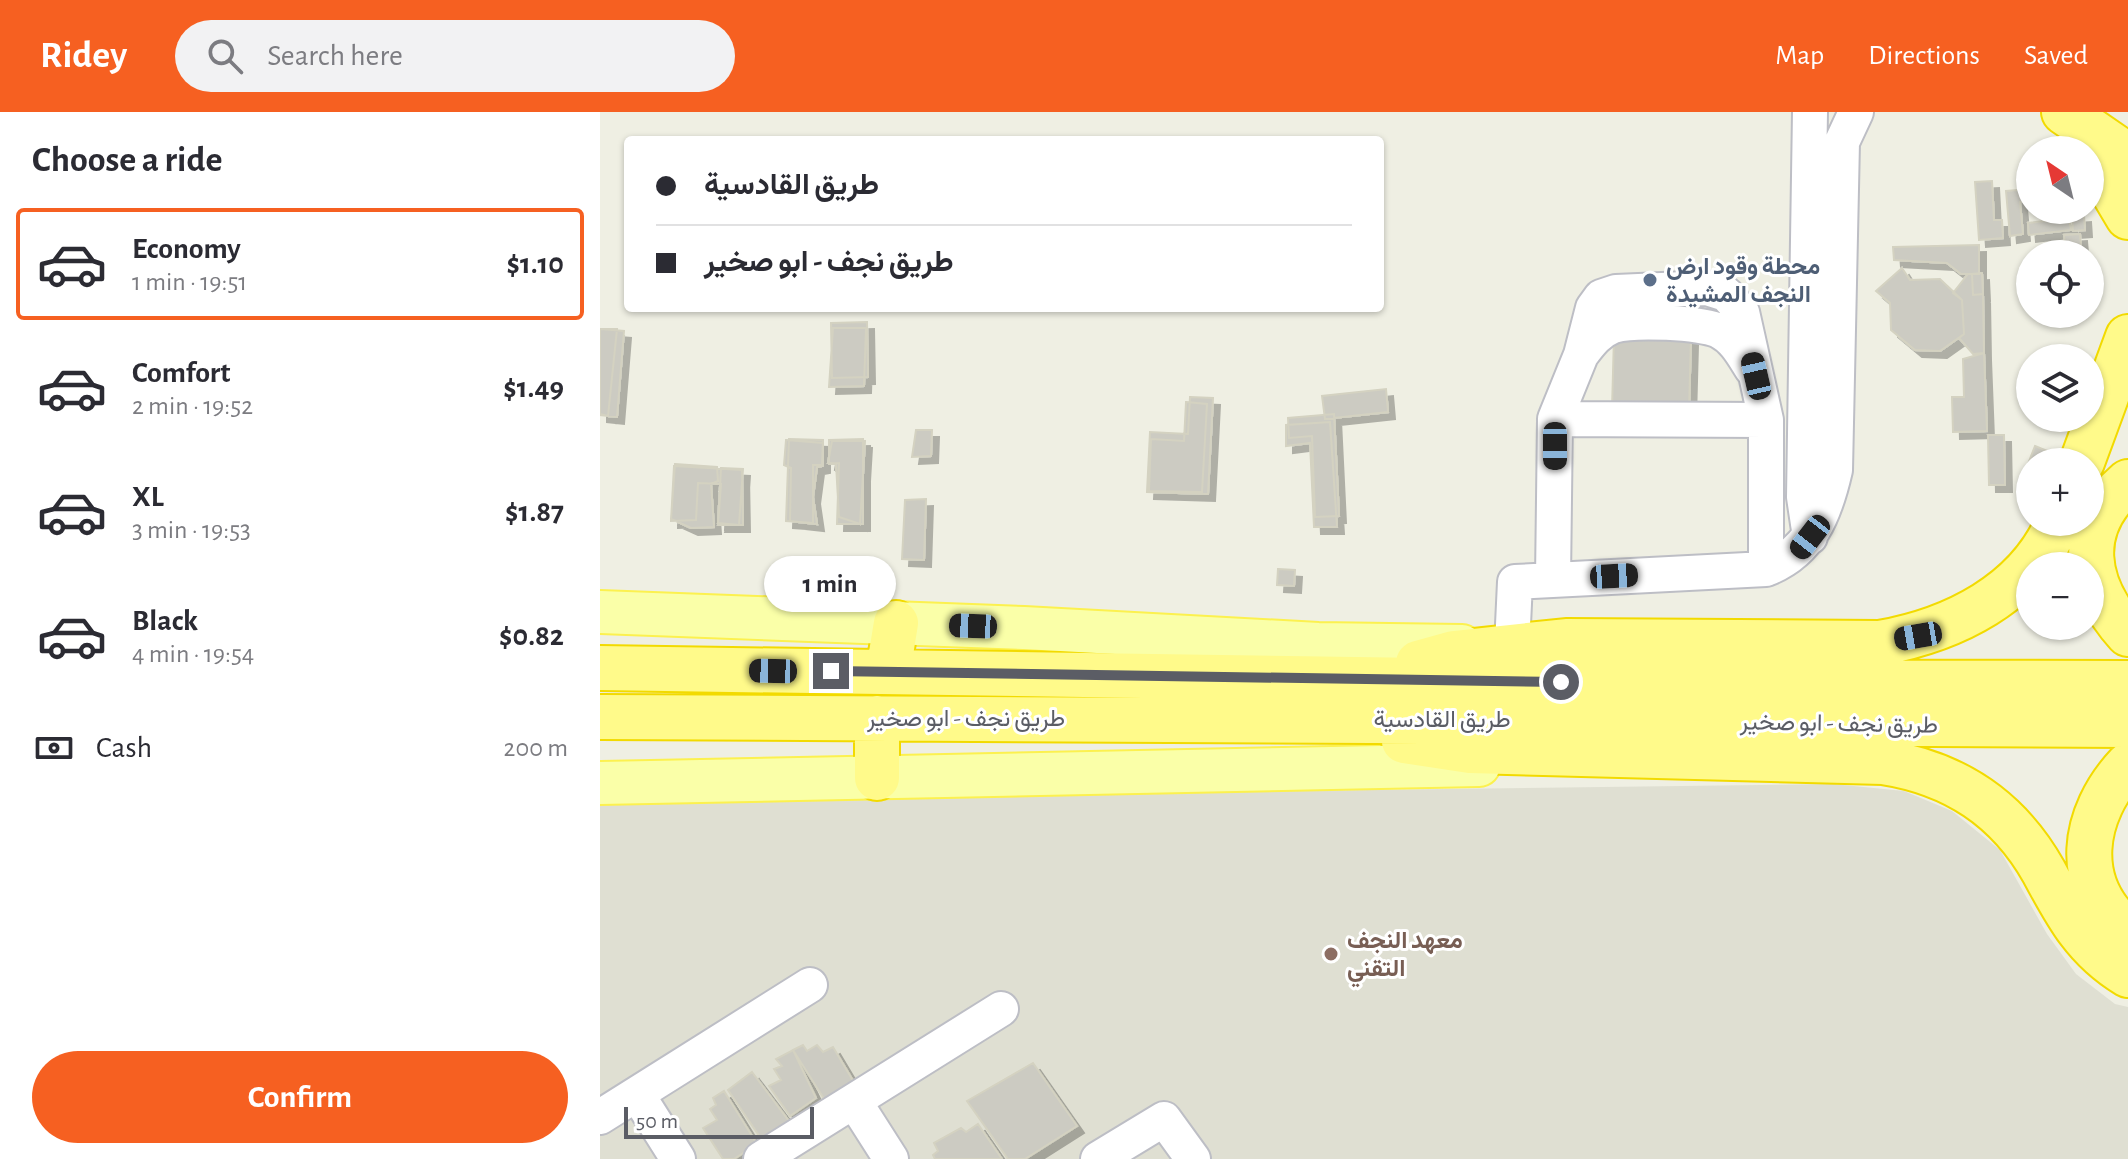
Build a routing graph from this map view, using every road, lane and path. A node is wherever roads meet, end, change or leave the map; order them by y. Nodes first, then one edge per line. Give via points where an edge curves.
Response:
1 (1810, 112) edge
2 (1856, 112) edge
3 (2062, 112) edge
4 (2078, 136) edge
5 (2128, 156) edge
6 (2104, 177) edge
7 (2128, 217) edge
8 (2128, 337) edge
9 (1555, 419) junction
10 (1766, 420) junction
11 (2087, 448) edge
12 (2128, 482) edge
13 (2104, 503) edge
14 (2065, 536) edge
15 (2078, 536) edge
16 (1810, 537) junction
17 (1766, 569) junction
18 (1553, 579) junction
19 (600, 612) edge
20 (896, 623) junction
21 (2128, 634) edge
22 (1512, 646) junction
23 (600, 668) edge
24 (888, 672) junction
25 (1388, 679) junction
26 (2128, 683) edge
27 (1556, 701) junction
28 (600, 717) edge
29 (877, 718) junction
30 (1333, 719) junction
31 (2128, 725) edge
32 (1757, 759) junction
33 (2128, 765) edge
34 (877, 778) junction
35 (600, 783) edge
36 (2128, 931) edge
37 (2128, 975) edge
38 (810, 985) dead end
39 (1001, 1009) dead end
40 (637, 1094) junction
41 (854, 1101) junction
42 (600, 1117) edge
43 (678, 1159) edge
44 (761, 1159) edge
45 (891, 1159) edge
46 (1098, 1159) edge
47 (1193, 1159) edge

1 - 16 lane via 1804,497
2 - 16 lane via 1842,142 1835,470 1828,501
3 - 4 highway
3 - 5 highway
6 - 7 highway
8 - 11 highway
9 - 10 lane
9 - 10 lane via 1601,297 1707,288 1726,294 1742,312
9 - 18 lane
10 - 17 lane
12 - 13 highway
14 - 22 highway via 2044,548 1991,601 1962,620 1918,636 1880,643 1566,641
15 - 21 highway via 2094,580
16 - 17 lane via 1798,552
17 - 18 lane
18 - 22 lane via 1515,582
19 - 20 main road
20 - 22 main road via 1318,644
20 - 24 highway
22 - 25 highway via 1431,658
23 - 24 highway, طريق نجف - ابو صخير
24 - 25 highway, طريق نجف - ابو صخير
25 - 27 highway, طريق القادسية
26 - 27 highway, طريق نجف - ابو صخير
27 - 30 highway, طريق القادسية
27 - 31 highway, طريق نجف - ابو صخير
28 - 29 highway, طريق نجف - ابو صخير
29 - 30 highway, طريق نجف - ابو صخير
29 - 34 highway
30 - 32 highway via 1400,740 1470,751
32 - 34 main road
32 - 37 highway via 1883,762 1965,787 2024,841 2075,930
33 - 36 highway via 2099,802 2089,850 2100,897
34 - 35 main road
38 - 40 lane
39 - 41 lane
40 - 42 lane
40 - 43 lane
41 - 44 lane
41 - 45 lane
46 - 47 lane via 1164,1119

